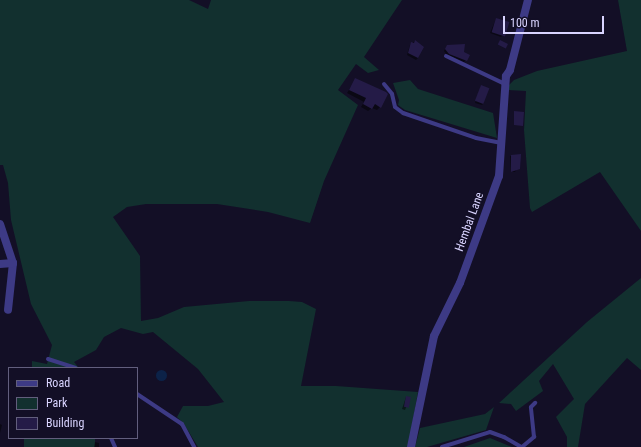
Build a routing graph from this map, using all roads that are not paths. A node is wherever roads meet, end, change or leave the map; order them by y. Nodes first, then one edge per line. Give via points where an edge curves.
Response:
1 (528, 0) edge
2 (446, 56) dead end
3 (384, 84) dead end
4 (506, 84) junction
5 (502, 143) junction
6 (0, 224) edge
7 (13, 263) junction
8 (0, 264) edge
9 (8, 310) dead end
10 (48, 359) dead end
11 (73, 367) edge
12 (138, 395) edge
13 (535, 403) dead end
14 (194, 447) edge
15 (411, 447) edge
16 (442, 447) edge
17 (521, 447) edge

1 - 4 street, Hembal Lane
2 - 4 lane
3 - 5 lane via 392,94 396,107 403,113
4 - 5 street, Hembal Lane
5 - 15 street, Hembal Lane via 499,176 460,283 434,336
6 - 7 street
7 - 8 street
7 - 9 street
10 - 11 lane
12 - 14 lane via 182,424
13 - 17 lane via 531,406 534,437
16 - 17 lane via 490,432

